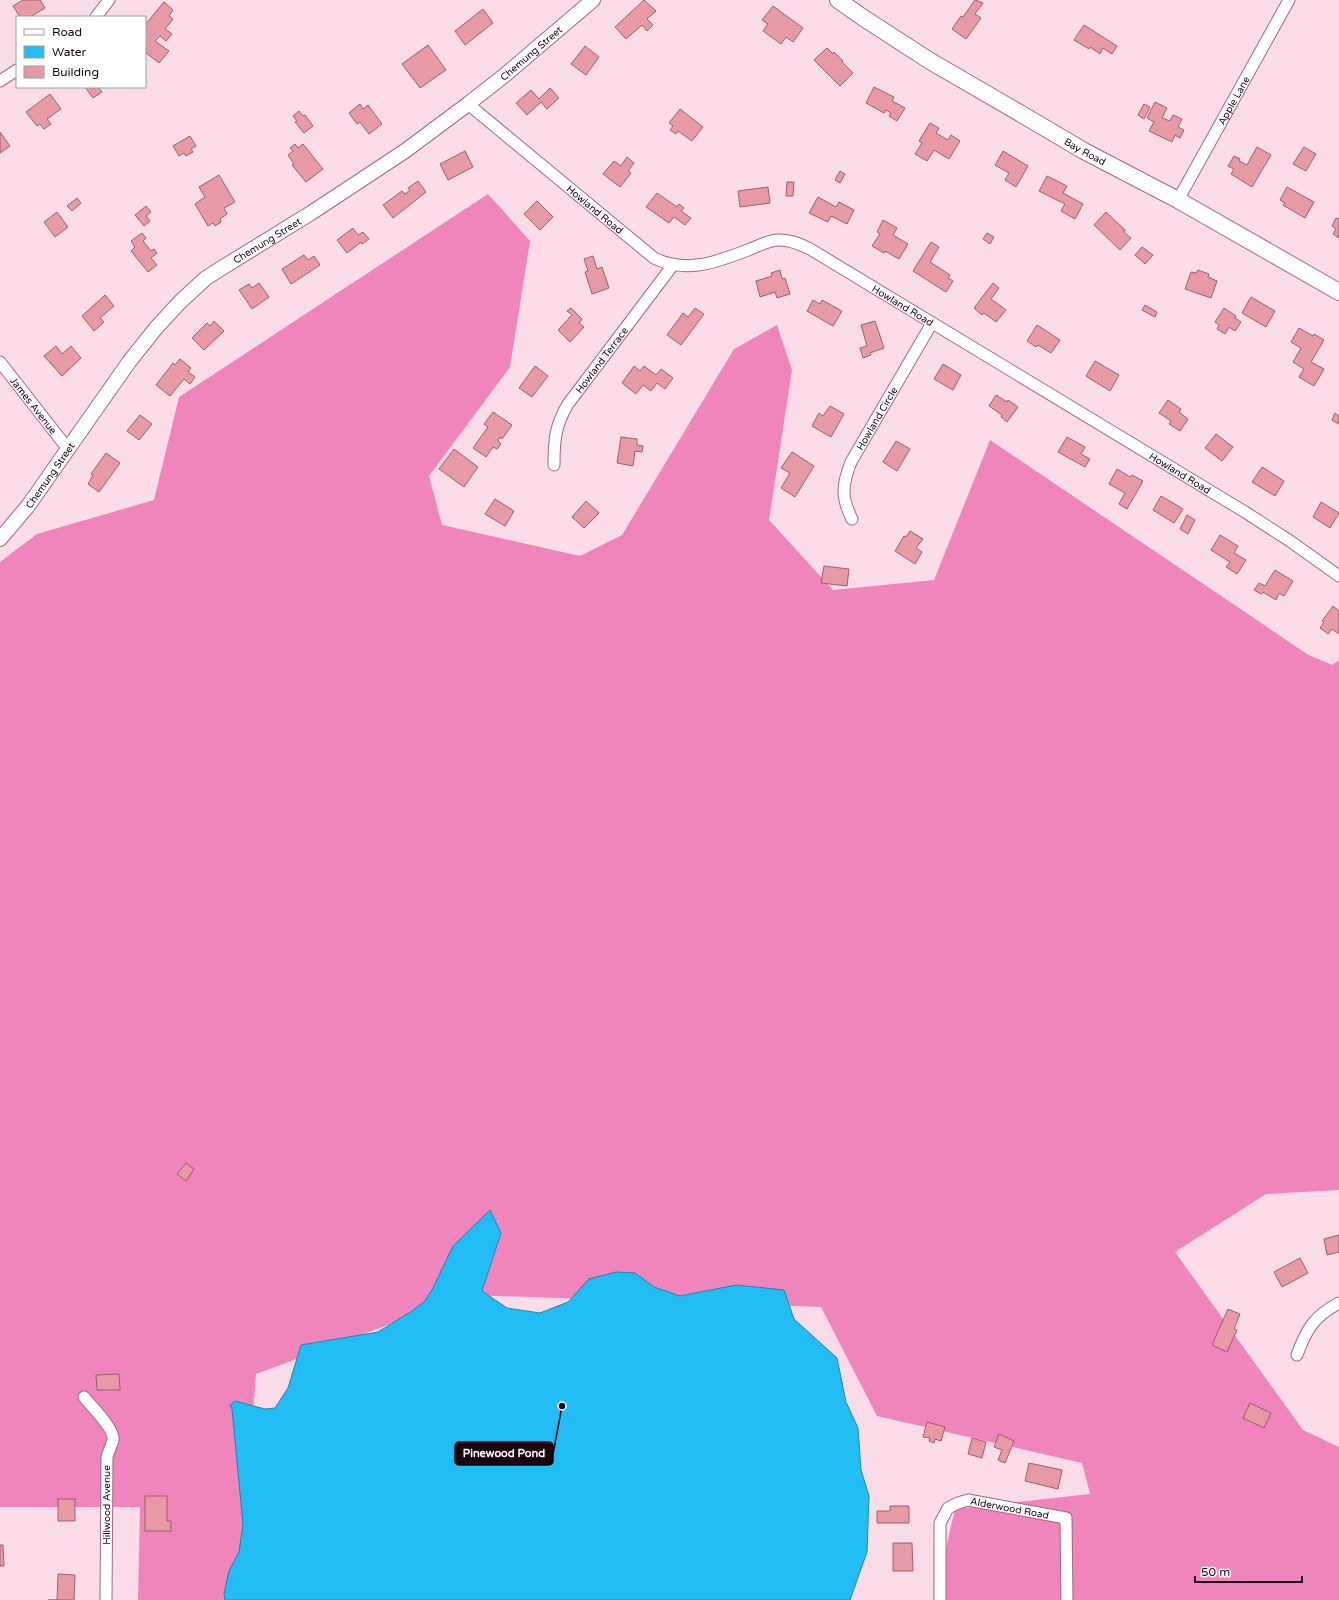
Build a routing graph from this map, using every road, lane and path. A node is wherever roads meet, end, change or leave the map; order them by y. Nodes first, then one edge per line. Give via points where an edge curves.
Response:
1 (109, 0) edge
2 (593, 0) edge
3 (838, 0) edge
4 (1289, 0) edge
5 (97, 16) edge
6 (16, 71) edge
7 (0, 81) edge
8 (468, 104) junction
9 (1178, 200) junction
10 (674, 265) junction
11 (1339, 292) edge
12 (932, 323) junction
13 (0, 362) edge
14 (68, 449) junction
15 (554, 465) dead end
16 (852, 519) dead end
17 (0, 539) edge
18 (1339, 576) edge
19 (1339, 1303) edge
20 (1297, 1355) dead end
21 (84, 1397) dead end
22 (106, 1600) edge
23 (940, 1600) edge
24 (1067, 1600) edge

1 - 5 street
2 - 8 street, Chemung Street
3 - 9 main road, Bay Road via 974,87
4 - 9 street, Apple Lane
6 - 7 street
8 - 10 street, Howland Road via 643,250 663,262
8 - 14 street, Chemung Street via 405,151 202,282 156,328
9 - 11 main road, Bay Road
10 - 12 street, Howland Road via 713,263 766,242 788,241 810,248
10 - 15 street, Howland Terrace via 568,404 554,438
12 - 16 street, Howland Circle via 851,462 843,491
12 - 18 street, Howland Road via 1245,512
13 - 14 street, James Avenue
14 - 17 street, Chemung Street via 28,506
19 - 20 street via 1312,1323 1305,1333
21 - 22 street, Hillwood Avenue via 108,1426 113,1439 107,1457
23 - 24 street, Alderwood Road via 940,1523 948,1508 968,1500 1066,1518

